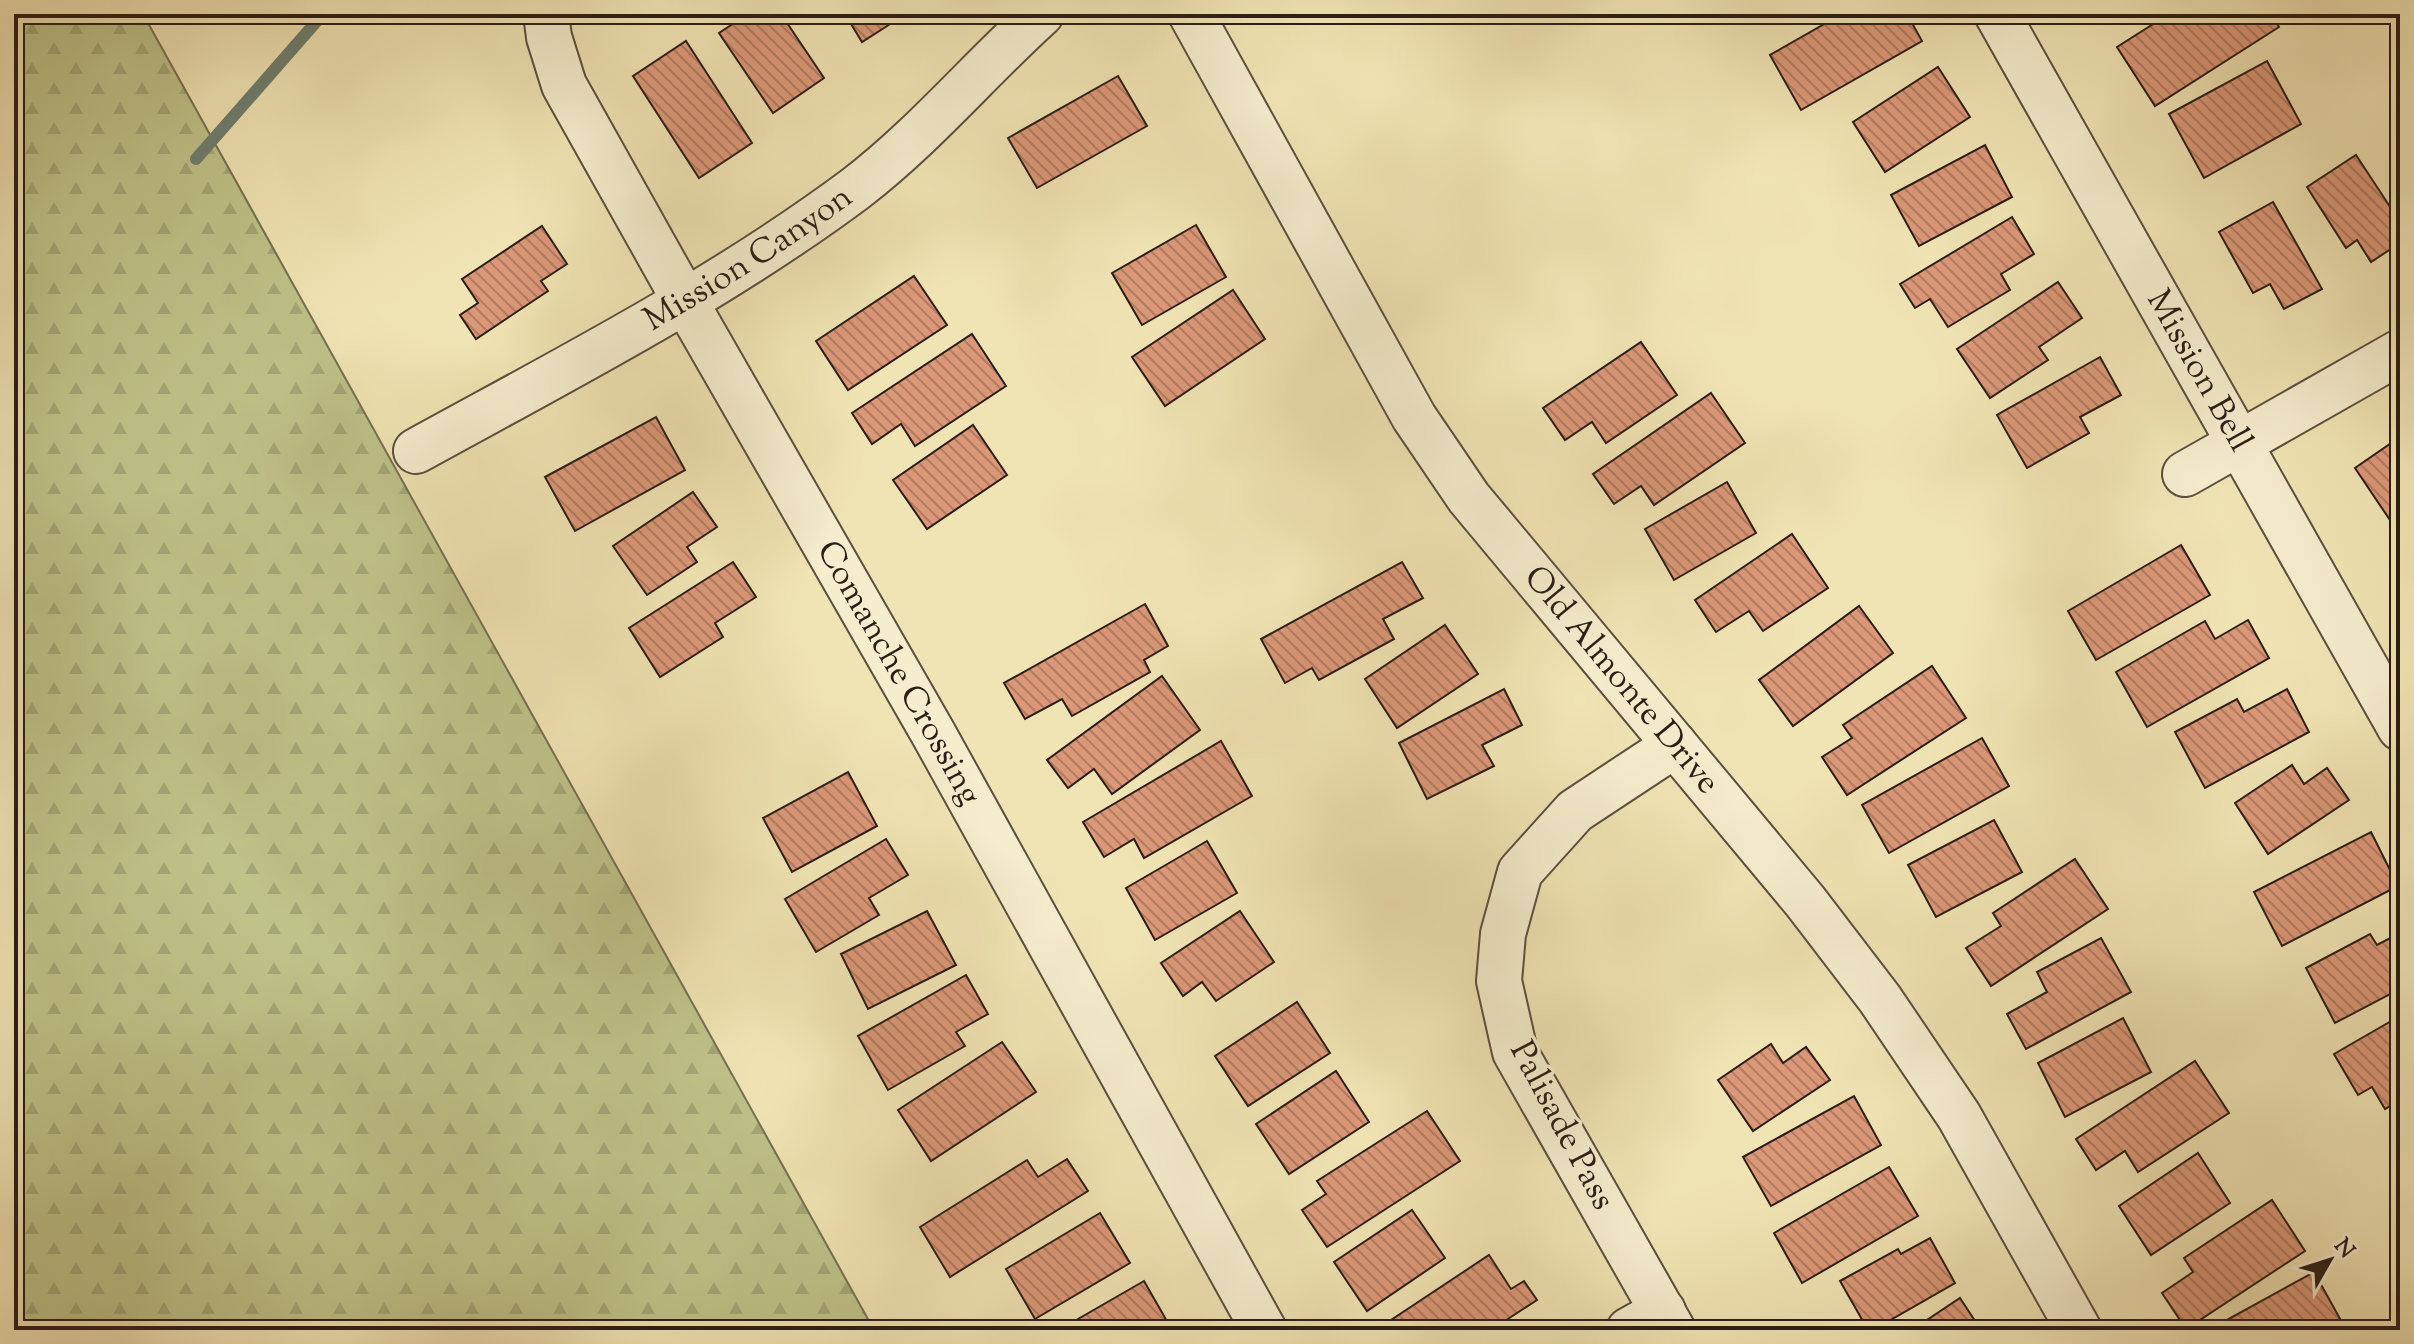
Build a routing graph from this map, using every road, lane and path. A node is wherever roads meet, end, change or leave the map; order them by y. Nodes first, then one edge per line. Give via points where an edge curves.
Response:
1 (546, 14) edge
2 (1041, 14) edge
3 (1191, 14) edge
4 (1997, 14) edge
5 (685, 301) junction
6 (2400, 352) edge
7 (2240, 443) junction
8 (416, 451) dead end
9 (2185, 474) dead end
10 (2400, 728) edge
11 (1675, 745) junction
12 (1655, 1324) edge
13 (1264, 1330) edge
14 (2079, 1330) edge

1 - 5 street, Comanche Crossing via 564,85
2 - 5 street, Mission Canyon via 858,187
3 - 11 street, Old Almonte Drive via 1414,417 1469,498
4 - 7 street, Mission Bell
5 - 8 street, Mission Canyon
5 - 13 street, Comanche Crossing via 933,733
6 - 7 street
7 - 9 street
7 - 10 street, Mission Bell
11 - 12 street, Palisade Pass via 1575,811 1520,872 1503,934 1499,981 1515,1052
11 - 14 street, Old Almonte Drive via 1880,999 1959,1116

